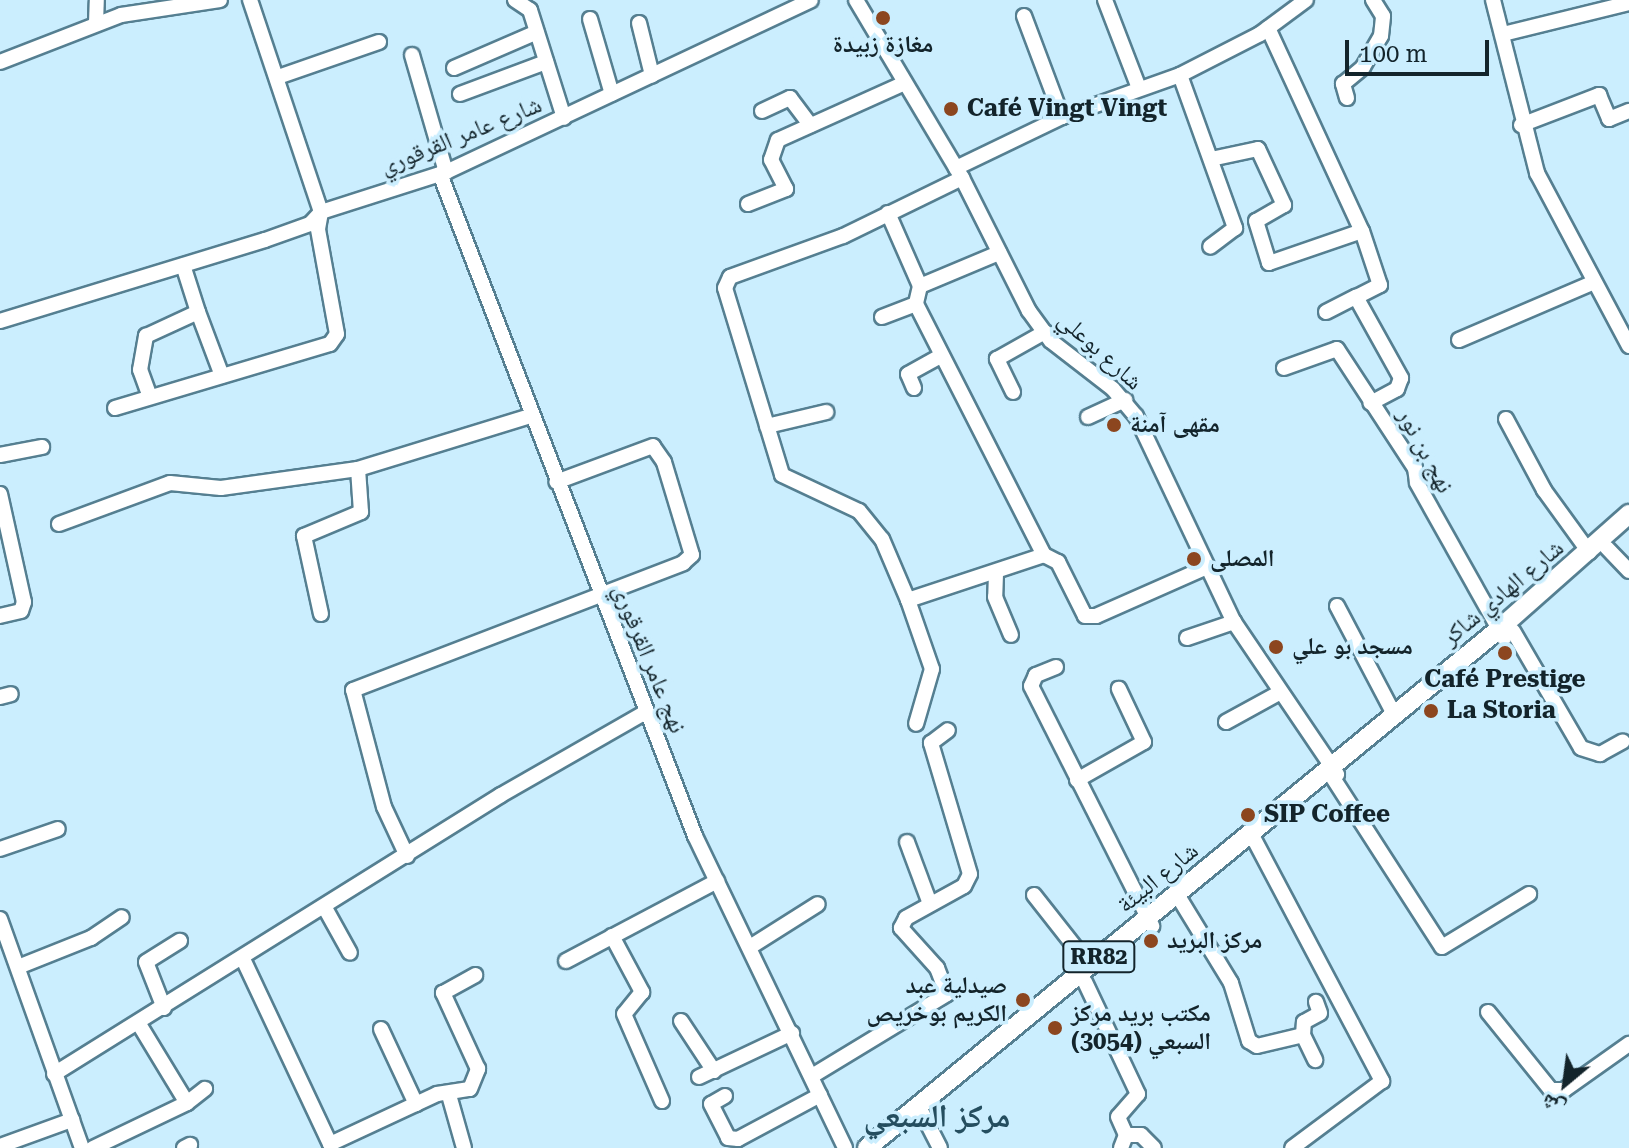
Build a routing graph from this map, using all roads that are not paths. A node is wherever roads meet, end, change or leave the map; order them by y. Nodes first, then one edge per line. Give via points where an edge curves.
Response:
1 (97, 0) edge
2 (220, 0) edge
3 (250, 0) edge
4 (515, 0) edge
5 (811, 0) edge
6 (1105, 0) edge
7 (1306, 0) edge
8 (1373, 0) edge
9 (1493, 0) edge
10 (862, 1) edge
11 (1622, 4) edge
12 (534, 5) edge
13 (1024, 16) dead end
14 (590, 19) dead end
15 (96, 23) junction
16 (639, 23) dead end
17 (1268, 28) junction
18 (537, 32) junction
19 (1503, 34) junction
20 (379, 42) dead end
21 (412, 55) dead end
22 (0, 62) edge
23 (546, 62) junction
24 (454, 68) dead end
25 (652, 75) junction
26 (1180, 75) junction
27 (278, 77) junction
28 (905, 83) junction
29 (1139, 88) junction
30 (460, 94) dead end
31 (612, 94) junction
32 (1347, 98) dead end
33 (762, 111) dead end
34 (1629, 111) edge
35 (1062, 117) junction
36 (564, 118) junction
37 (810, 125) junction
38 (1521, 125) junction
39 (1211, 159) junction
40 (443, 173) junction
41 (959, 173) junction
42 (748, 204) dead end
43 (321, 212) junction
44 (888, 213) junction
45 (1362, 231) junction
46 (1210, 247) dead end
47 (999, 253) junction
48 (183, 265) junction
49 (1594, 282) junction
50 (920, 286) junction
51 (1356, 297) junction
52 (916, 304) junction
53 (198, 312) junction
54 (1326, 312) dead end
55 (882, 317) dead end
56 (0, 321) edge
57 (1045, 332) junction
58 (1459, 340) dead end
59 (1629, 346) edge
60 (941, 356) junction
61 (1284, 368) dead end
62 (222, 376) junction
63 (914, 388) dead end
64 (1013, 392) dead end
65 (150, 397) junction
66 (1125, 400) junction
67 (1371, 403) junction
68 (115, 408) dead end
69 (826, 412) dead end
70 (530, 416) junction
71 (1088, 417) dead end
72 (1506, 419) dead end
73 (767, 426) junction
74 (42, 447) dead end
75 (0, 455) edge
76 (358, 469) junction
77 (556, 482) junction
78 (0, 494) edge
79 (1629, 514) edge
80 (59, 524) dead end
81 (1629, 527) edge
82 (1599, 547) junction
83 (1044, 555) junction
84 (1207, 567) junction
85 (1629, 571) edge
86 (996, 574) junction
87 (598, 592) junction
88 (908, 600) junction
89 (1337, 606) dead end
90 (321, 614) dead end
91 (0, 616) edge
92 (1234, 622) junction
93 (1505, 633) junction
94 (1011, 635) dead end
95 (1187, 638) dead end
96 (1056, 667) dead end
97 (1119, 689) dead end
98 (1277, 694) junction
99 (646, 712) junction
100 (1394, 714) junction
101 (1226, 722) dead end
102 (916, 724) dead end
103 (948, 730) dead end
104 (1623, 741) dead end
105 (1334, 773) junction
106 (1077, 780) junction
107 (58, 829) dead end
108 (1255, 841) junction
109 (907, 842) dead end
110 (0, 849) edge
111 (407, 856) junction
112 (1213, 870) junction
113 (717, 881) junction
114 (1529, 894) dead end
115 (1034, 895) dead end
116 (1181, 901) junction
117 (818, 904) dead end
118 (930, 904) junction
119 (325, 908) junction
120 (122, 917) dead end
121 (0, 919) edge
122 (1150, 922) junction
123 (612, 936) junction
124 (180, 941) dead end
125 (750, 947) junction
126 (350, 953) dead end
127 (243, 959) junction
128 (566, 961) dead end
129 (18, 967) junction
130 (1087, 974) junction
131 (475, 975) dead end
132 (1316, 1002) dead end
133 (164, 1008) junction
134 (1488, 1012) dead end
135 (681, 1021) dead end
136 (139, 1024) junction
137 (381, 1029) dead end
138 (792, 1033) junction
139 (1303, 1035) junction
140 (1629, 1044) edge
141 (1315, 1060) dead end
142 (54, 1074) junction
143 (812, 1076) junction
144 (205, 1089) dead end
145 (449, 1095) junction
146 (820, 1095) junction
147 (725, 1096) dead end
148 (662, 1101) dead end
149 (187, 1103) junction
150 (416, 1104) junction
151 (920, 1110) junction
152 (72, 1120) junction
153 (1124, 1142) edge
154 (0, 1146) edge
155 (326, 1146) edge
156 (82, 1148) edge
157 (93, 1148) edge
158 (464, 1148) edge
159 (845, 1148) edge
160 (867, 1148) edge
161 (882, 1148) edge
162 (940, 1148) edge
163 (1154, 1148) edge
164 (1292, 1148) edge

1 - 15 street
2 - 15 street
3 - 27 street
4 - 12 street
5 - 25 street, شارع عامر القرقوري
6 - 29 street
7 - 17 street
8 - 32 street via 1383,16 1381,36 1363,67 1343,84
9 - 19 street
10 - 28 street, شارع بوعلي
11 - 19 street
12 - 18 street
13 - 35 street
14 - 31 street
15 - 22 street
16 - 25 street
17 - 26 street
17 - 45 street
18 - 23 street
18 - 24 street
19 - 38 street
20 - 27 street
21 - 40 street, نهج عامر القرقوري
23 - 30 street
23 - 36 street
25 - 31 street, شارع عامر القرقوري
26 - 29 street
26 - 39 street
27 - 43 street
28 - 37 street
28 - 41 street, شارع بوعلي
29 - 35 street
31 - 36 street, شارع عامر القرقوري
33 - 37 street via 790,98
34 - 38 street via 1609,119 1599,95
35 - 41 street
36 - 40 street, شارع عامر القرقوري
37 - 42 street via 772,149 771,160 786,189
38 - 49 street via 1537,173
39 - 45 street via 1258,149 1284,205 1256,221 1269,263
39 - 46 street via 1235,228
40 - 43 street, شارع عامر القرقوري
40 - 70 street, نهج عامر القرقوري
41 - 44 street
41 - 47 street, شارع بوعلي
43 - 48 street, شارع عامر القرقوري via 310,224
43 - 62 street via 318,229 337,334 330,344
44 - 50 street
44 - 73 street via 730,277 725,288
45 - 51 street via 1380,285
47 - 50 street
47 - 57 street, شارع بوعلي
48 - 53 street
48 - 56 street, شارع عامر القرقوري
49 - 58 street
49 - 59 street
50 - 52 street
51 - 54 street
51 - 67 street via 1401,378 1397,389
52 - 55 street
52 - 60 street
53 - 62 street
53 - 65 street via 146,336 140,370
57 - 64 street via 997,359
57 - 66 street, شارع بوعلي
60 - 63 street via 908,374
60 - 83 street
61 - 67 street, نهج بن نور via 1332,346
62 - 65 street
65 - 68 street
66 - 71 street
66 - 84 street, شارع بوعلي
67 - 93 street, نهج بن نور via 1415,468 1417,483
69 - 73 street
70 - 76 street
70 - 77 street, نهج عامر القرقوري
72 - 82 street via 1544,490
73 - 88 street via 782,475 842,500 874,526
74 - 75 street
76 - 80 street via 221,488 170,483
76 - 90 street via 361,512 304,536
77 - 87 street, نهج عامر القرقوري
77 - 87 street via 647,445 664,462 692,555 683,563
78 - 91 street via 24,602 21,611
79 - 82 main road, شارع الهادي شاكر / RR82
81 - 82 main road, شارع الهادي شاكر / RR82
82 - 85 street
82 - 93 main road, شارع الهادي شاكر / RR82
83 - 84 street via 1058,562 1085,616 1130,603
83 - 86 street
84 - 92 street, شارع بوعلي
86 - 88 street
86 - 94 street via 995,597
87 - 99 street, نهج عامر القرقوري
87 - 111 street via 353,690 384,807
88 - 102 street via 932,669
89 - 100 street
92 - 95 street
92 - 98 street, شارع بوعلي
93 - 100 main road, شارع الهادي شاكر / RR82
93 - 104 street, نهج بن نور via 1581,748 1600,754
93 - 105 main road, شارع الهادي شاكر / RR82
96 - 106 street via 1036,675 1031,686
97 - 106 street via 1144,742
98 - 101 street
98 - 105 street, شارع بوعلي
99 - 111 street
99 - 113 street, نهج عامر القرقوري
100 - 105 main road, شارع الهادي شاكر / RR82
103 - 118 street via 931,743 970,874 964,886
105 - 108 main road, شارع البيئة / RR82
105 - 112 main road, شارع البيئة / RR82
105 - 114 street, شارع بوعلي via 1442,947
106 - 122 street
107 - 110 street
108 - 112 main road, شارع البيئة / RR82
108 - 164 street via 1382,1081
109 - 118 street
111 - 119 street
112 - 116 main road, شارع البيئة / RR82
112 - 122 main road, شارع البيئة / RR82
113 - 123 street
113 - 125 street, نهج عامر القرقوري
115 - 130 street
116 - 122 main road, شارع البيئة / RR82
116 - 139 street via 1231,983 1249,1041 1257,1046
117 - 125 street
118 - 143 street via 906,918 901,928 937,968 947,994
119 - 126 street
119 - 127 street
120 - 129 street via 91,938
121 - 129 street
122 - 130 main road, شارع البيئة / RR82
123 - 128 street
123 - 148 street via 642,992 624,1014
124 - 133 street via 146,962
125 - 138 street, نهج عامر القرقوري
127 - 133 street
127 - 155 street
129 - 142 street
130 - 151 main road, شارع البيئة / RR82
130 - 153 street via 1138,1094 1118,1117
131 - 145 street via 443,993 478,1069 470,1089
132 - 139 street via 1320,1013 1304,1022
133 - 136 street
134 - 140 street via 1551,1090 1564,1090
135 - 138 street via 706,1074
136 - 142 street
136 - 149 street
137 - 150 street
138 - 143 street, نهج عامر القرقوري
139 - 141 street
142 - 152 street
143 - 146 street, نهج عامر القرقوري
144 - 149 street
145 - 150 street
145 - 158 street
146 - 147 street via 738,1139 728,1138 711,1104
146 - 159 street, نهج عامر القرقوري
149 - 157 street
150 - 155 street
151 - 160 main road, شارع البيئة / RR82
151 - 161 main road, شارع البيئة / RR82
151 - 162 street
152 - 154 street
152 - 156 street
153 - 163 street via 1141,1135

